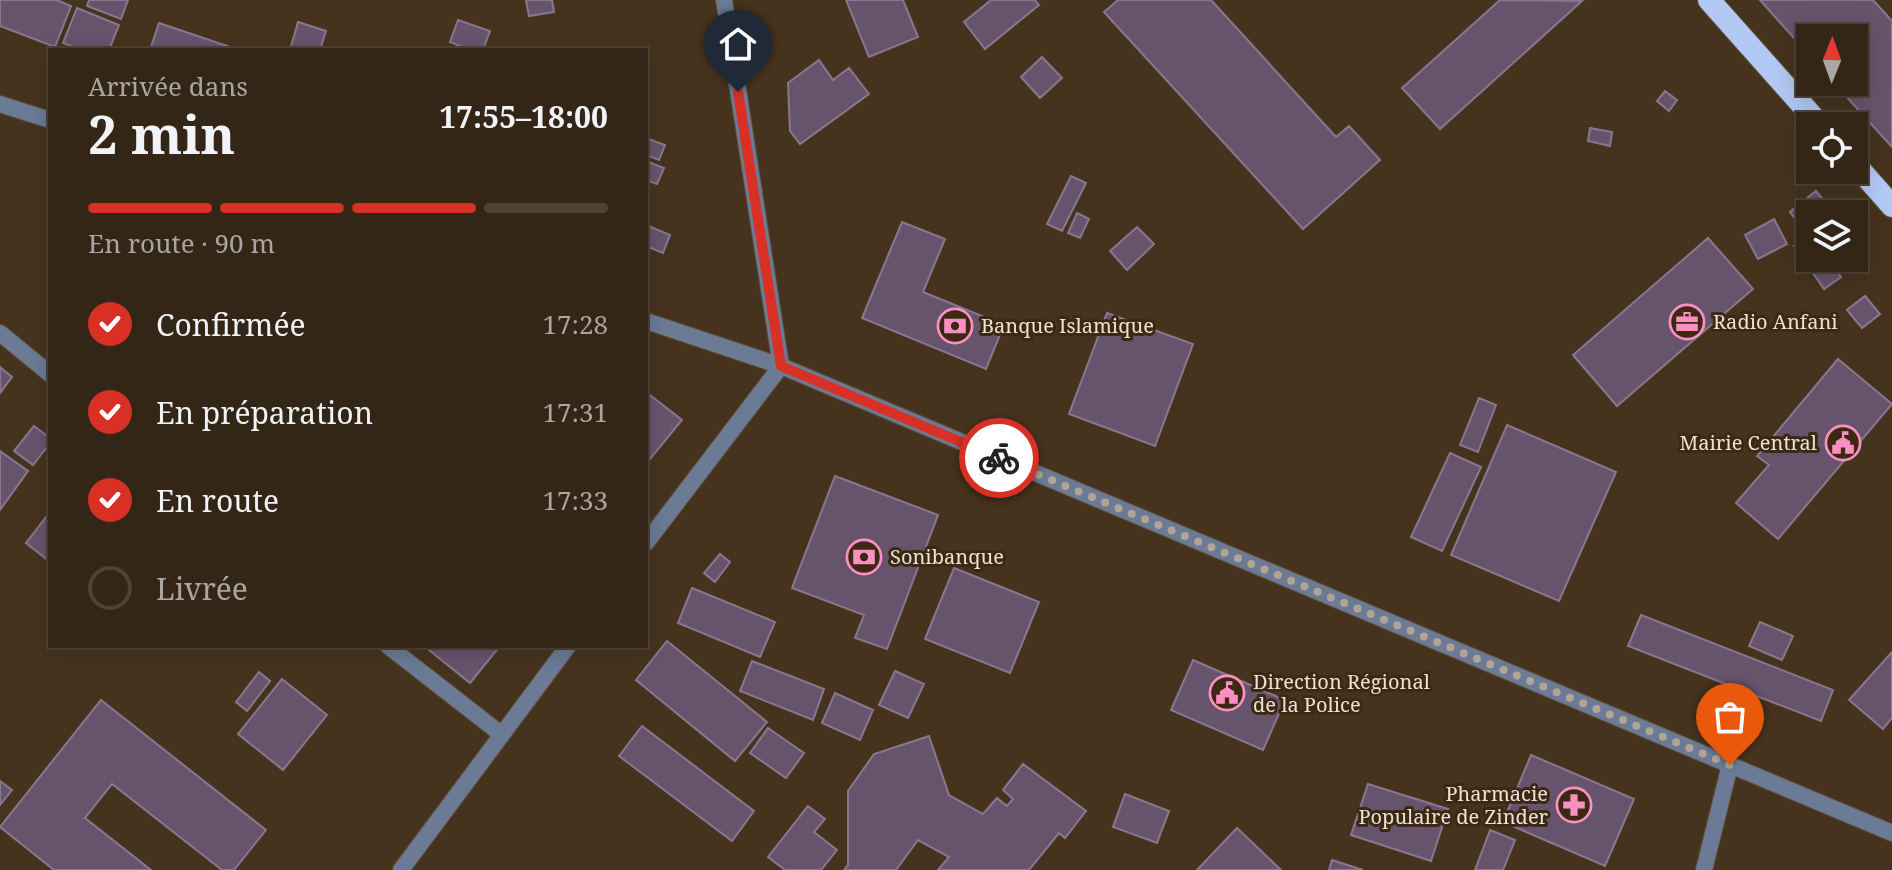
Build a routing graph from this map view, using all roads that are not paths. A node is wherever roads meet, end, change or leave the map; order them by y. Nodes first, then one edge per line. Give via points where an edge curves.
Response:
1 (724, 0) edge
2 (1709, 0) edge
3 (0, 104) edge
4 (1809, 112) edge
5 (48, 119) edge
6 (1868, 179) edge
7 (1892, 206) edge
8 (648, 322) edge
9 (0, 333) edge
10 (781, 366) junction
11 (48, 372) edge
12 (648, 540) edge
13 (391, 648) edge
14 (566, 648) edge
15 (501, 734) junction
16 (1730, 765) junction
17 (1892, 833) edge
18 (401, 870) edge
19 (1704, 870) edge

1 - 10 street
2 - 4 highway
3 - 5 street
6 - 7 highway
8 - 10 street
9 - 11 street
10 - 12 street
10 - 16 street
13 - 15 street
14 - 15 street
15 - 18 street
16 - 17 street
16 - 19 street

